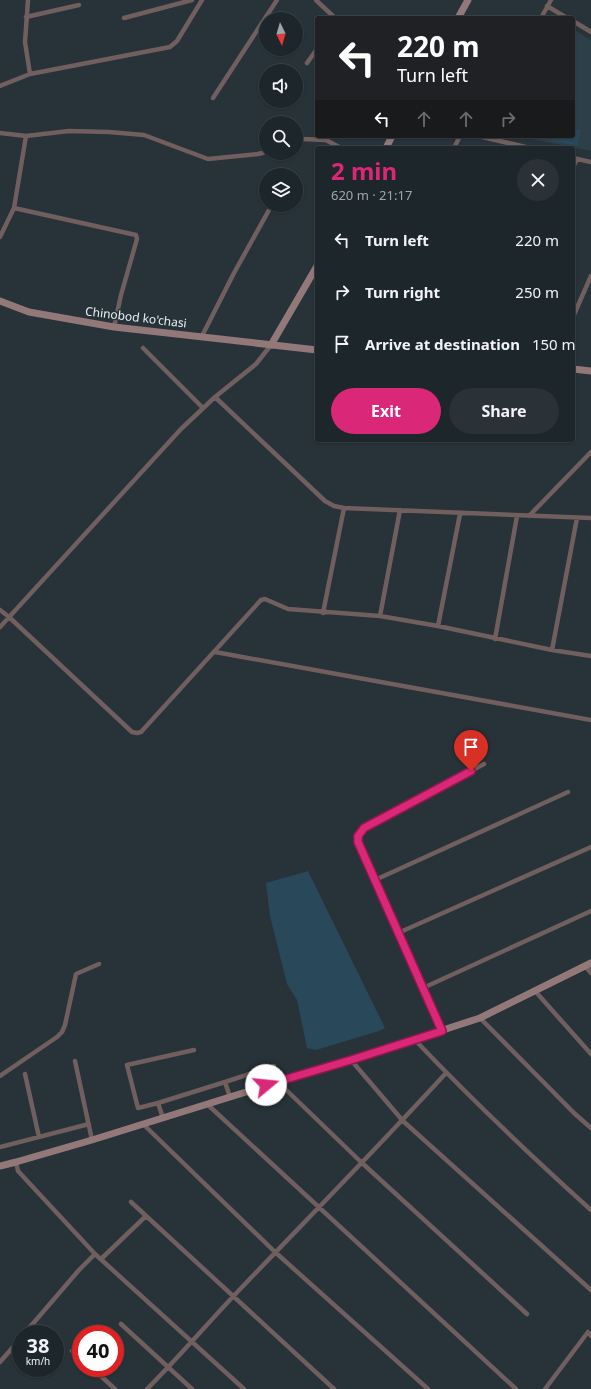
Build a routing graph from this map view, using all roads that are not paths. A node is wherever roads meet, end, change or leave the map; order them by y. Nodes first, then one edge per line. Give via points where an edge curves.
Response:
1 (28, 0) edge
2 (192, 0) edge
3 (202, 0) edge
4 (277, 0) edge
5 (316, 0) edge
6 (468, 0) edge
7 (550, 0) edge
8 (79, 5) dead end
9 (547, 6) junction
10 (333, 16) edge
11 (459, 16) edge
12 (542, 16) edge
13 (564, 16) edge
14 (26, 17) junction
15 (124, 18) dead end
16 (575, 23) edge
17 (591, 32) edge
18 (315, 52) edge
19 (307, 64) dead end
20 (30, 74) junction
21 (0, 86) edge
22 (213, 98) dead end
23 (0, 133) edge
24 (26, 136) junction
25 (485, 138) edge
26 (303, 140) edge
27 (337, 146) edge
28 (514, 146) edge
29 (259, 154) edge
30 (575, 158) edge
31 (591, 162) edge
32 (14, 208) junction
33 (269, 212) edge
34 (0, 237) edge
35 (315, 269) edge
36 (591, 276) edge
37 (0, 301) edge
38 (575, 312) edge
39 (114, 327) junction
40 (202, 336) junction
41 (271, 345) junction
42 (142, 348) dead end
43 (315, 350) edge
44 (575, 369) edge
45 (591, 371) edge
46 (215, 397) junction
47 (203, 408) junction
48 (591, 452) edge
49 (344, 508) junction
50 (400, 510) junction
51 (460, 514) junction
52 (517, 516) junction
53 (529, 516) junction
54 (577, 518) junction
55 (591, 518) edge
56 (0, 610) edge
57 (324, 613) junction
58 (380, 616) junction
59 (9, 617) junction
60 (438, 626) junction
61 (0, 627) edge
62 (495, 639) junction
63 (552, 650) junction
64 (215, 652) junction
65 (591, 656) edge
66 (591, 720) edge
67 (484, 764) dead end
68 (568, 792) dead end
69 (591, 847) edge
70 (375, 880) junction
71 (591, 911) edge
72 (398, 933) junction
73 (99, 964) dead end
74 (588, 964) edge
75 (591, 973) edge
76 (423, 988) junction
77 (535, 991) junction
78 (480, 1018) junction
79 (442, 1031) junction
80 (415, 1040) junction
81 (194, 1050) dead end
82 (591, 1054) edge
83 (351, 1060) junction
84 (75, 1061) dead end
85 (274, 1066) dead end
86 (446, 1073) junction
87 (25, 1074) dead end
88 (0, 1076) edge
89 (225, 1082) junction
90 (278, 1082) junction
91 (230, 1097) junction
92 (158, 1103) junction
93 (207, 1104) junction
94 (163, 1118) junction
95 (403, 1121) junction
96 (89, 1124) junction
97 (143, 1124) junction
98 (591, 1128) edge
99 (39, 1137) junction
100 (92, 1140) junction
101 (0, 1147) edge
102 (16, 1162) junction
103 (362, 1162) junction
104 (0, 1166) edge
105 (131, 1202) dead end
106 (318, 1207) junction
107 (591, 1210) edge
108 (146, 1216) junction
109 (275, 1252) junction
110 (95, 1254) junction
111 (101, 1259) junction
112 (591, 1290) edge
113 (233, 1296) junction
114 (527, 1314) dead end
115 (121, 1324) dead end
116 (32, 1325) edge
117 (591, 1336) edge
118 (192, 1340) junction
119 (12, 1348) edge
120 (0, 1362) edge
121 (168, 1367) junction
122 (102, 1377) edge
123 (115, 1389) edge
124 (147, 1389) edge
125 (192, 1389) edge
126 (244, 1389) edge
127 (334, 1389) edge
128 (428, 1389) edge
129 (516, 1389) edge
130 (545, 1389) edge

1 - 14 street
2 - 15 street
3 - 20 street via 177,41 170,46
4 - 22 street
5 - 10 street
6 - 11 street
7 - 9 street
8 - 14 street
9 - 12 street
9 - 13 street
14 - 20 street via 25,42
16 - 17 street
18 - 19 street
20 - 21 street
23 - 24 street
24 - 29 street via 69,130 109,132 144,135 208,159
24 - 32 street
25 - 28 street
26 - 27 street via 326,140
30 - 31 street
32 - 34 street
32 - 39 street via 136,235
33 - 40 street
35 - 41 street
36 - 38 street
37 - 39 street, Chinobod ko'chasi via 30,312
39 - 40 street, Chinobod ko'chasi
40 - 41 street, Chinobod ko'chasi
41 - 43 street, Chinobod ko'chasi
41 - 46 street via 256,364
42 - 47 street
44 - 45 street
46 - 47 street
46 - 49 street via 325,501
47 - 59 street
48 - 53 street
49 - 50 street
49 - 57 street
50 - 51 street
50 - 58 street
51 - 52 street
51 - 60 street
52 - 53 street
52 - 62 street
53 - 54 street
54 - 55 street
54 - 63 street
56 - 59 street
57 - 58 street
57 - 64 street via 288,609 268,599 261,600
58 - 60 street
59 - 61 street
59 - 64 street via 127,727 137,733 141,732
60 - 62 street
62 - 63 street
63 - 65 street
64 - 66 street
67 - 70 street via 364,828 358,836 358,842
68 - 70 street
69 - 72 street
70 - 72 street
71 - 76 street
72 - 76 street
73 - 88 street via 76,974 62,1032
74 - 75 street
74 - 77 street
76 - 79 street
77 - 78 street
77 - 82 street
78 - 79 street
78 - 98 street
79 - 80 street
80 - 83 street
80 - 86 street
81 - 92 street via 127,1065 138,1108
83 - 90 street
83 - 95 street
84 - 96 street
85 - 89 street
86 - 95 street
86 - 107 street
87 - 99 street
89 - 91 street
89 - 92 street
90 - 91 street
90 - 103 street
91 - 93 street
92 - 94 street
93 - 94 street
93 - 106 street
94 - 97 street
95 - 103 street
95 - 112 street
96 - 99 street
96 - 100 street
97 - 100 street
97 - 109 street
99 - 101 street
100 - 102 street
102 - 104 street
102 - 110 street via 18,1171
103 - 106 street
103 - 114 street
105 - 108 street
106 - 109 street
106 - 129 street
108 - 111 street
108 - 113 street
109 - 113 street
109 - 128 street
110 - 111 street
110 - 116 street
111 - 118 street
113 - 118 street
113 - 127 street
115 - 121 street
117 - 130 street via 588,1332
118 - 121 street
118 - 126 street
119 - 120 street
121 - 124 street
121 - 125 street
122 - 123 street

